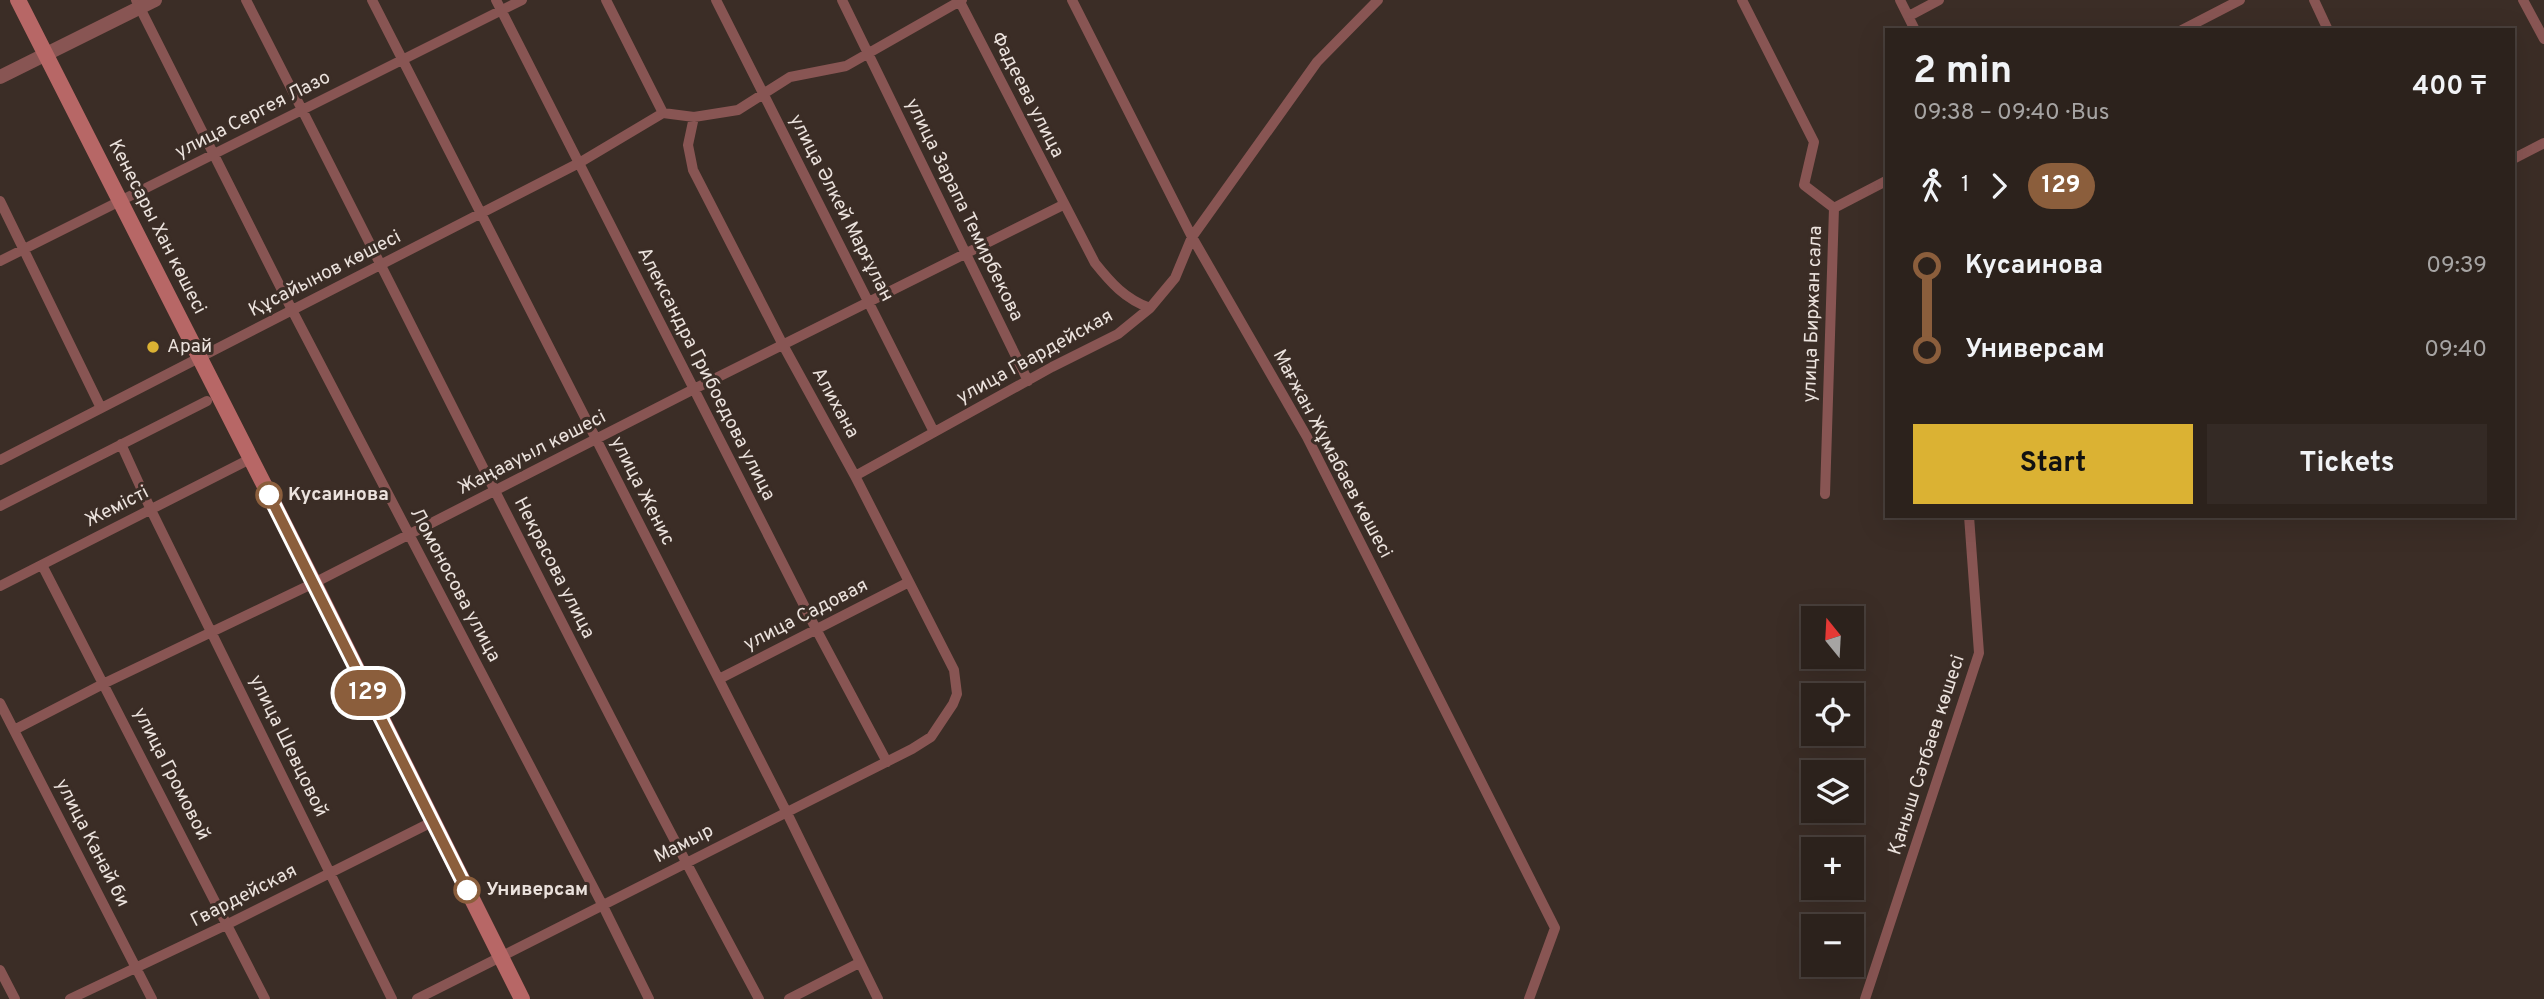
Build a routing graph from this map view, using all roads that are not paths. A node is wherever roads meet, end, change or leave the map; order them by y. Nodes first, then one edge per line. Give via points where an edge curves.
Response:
1 (18, 0) edge
2 (155, 0) edge
3 (246, 0) edge
4 (372, 0) edge
5 (522, 0) edge
6 (606, 0) edge
7 (716, 0) edge
8 (842, 0) edge
9 (1072, 0) edge
10 (1378, 0) edge
11 (1742, 0) edge
12 (1900, 0) edge
13 (1939, 0) edge
14 (2240, 0) edge
15 (2314, 0) edge
16 (2523, 0) edge
17 (961, 1) edge
18 (138, 4) edge
19 (499, 5) edge
20 (1909, 16) junction
21 (1914, 28) edge
22 (2186, 28) edge
23 (2327, 28) edge
24 (2544, 39) edge
25 (46, 55) junction
26 (869, 55) junction
27 (403, 60) junction
28 (0, 77) edge
29 (763, 94) junction
30 (302, 109) junction
31 (663, 113) junction
32 (694, 117) junction
33 (2544, 143) edge
34 (214, 155) junction
35 (2515, 158) edge
36 (579, 163) junction
37 (1885, 182) edge
38 (120, 200) junction
39 (0, 201) edge
40 (1063, 205) junction
41 (1834, 208) junction
42 (482, 214) junction
43 (1192, 237) junction
44 (24, 249) junction
45 (967, 253) junction
46 (0, 261) edge
47 (382, 265) junction
48 (870, 301) junction
49 (1150, 308) junction
50 (292, 310) junction
51 (783, 345) junction
52 (200, 357) junction
53 (1028, 381) junction
54 (694, 389) junction
55 (207, 401) dead end
56 (101, 408) junction
57 (934, 432) junction
58 (597, 440) junction
59 (121, 444) junction
60 (250, 459) junction
61 (0, 460) edge
62 (855, 476) junction
63 (495, 491) junction
64 (1825, 494) dead end
65 (0, 506) edge
66 (151, 510) junction
67 (1969, 518) edge
68 (409, 535) junction
69 (42, 565) junction
70 (909, 582) junction
71 (314, 583) junction
72 (0, 586) edge
73 (816, 629) junction
74 (212, 632) junction
75 (719, 678) junction
76 (105, 683) junction
77 (0, 703) edge
78 (953, 704) joint
79 (14, 730) junction
80 (887, 762) junction
81 (787, 813) junction
82 (432, 822) junction
83 (685, 863) junction
84 (330, 872) junction
85 (603, 906) junction
86 (228, 924) junction
87 (502, 958) junction
88 (859, 963) junction
89 (136, 968) junction
90 (0, 970) edge
91 (15, 999) edge
92 (71, 999) edge
93 (152, 999) edge
94 (265, 999) edge
95 (392, 999) edge
96 (417, 999) edge
97 (522, 999) edge
98 (649, 999) edge
99 (759, 999) edge
100 (789, 999) edge
101 (878, 999) edge
102 (1529, 999) edge
103 (1865, 999) edge

1 - 25 main road, Кенесары Хан көшесі
2 - 18 street
3 - 30 street, Некрасова улица
4 - 27 street, улица Женис
5 - 19 street, улица Сергея Лазо
6 - 31 street
7 - 29 street, улица Әлкей Марғұлан
8 - 26 street, улица Зарапа Темирбекова
9 - 43 street, Мағжан Жұмабаев көшесі
10 - 43 street, улица Гвардейская via 1317,62
11 - 41 street, улица Биржан сала via 1814,142 1804,185
12 - 20 street
13 - 20 street
14 - 22 street
15 - 23 street
16 - 24 street
17 - 26 street
17 - 40 street, Фадеева улица
18 - 25 street
18 - 34 street, Ломоносова улица
19 - 27 street, улица Сергея Лазо
19 - 36 street, Александра Грибоедова улица
20 - 21 street
25 - 28 street
25 - 38 main road, Кенесары Хан көшесі
26 - 29 street via 846,66 790,77
26 - 45 street, улица Зарапа Темирбекова
27 - 30 street, улица Сергея Лазо
27 - 42 street, улица Женис
29 - 32 street via 738,110
29 - 48 street, улица Әлкей Марғұлан
30 - 34 street, улица Сергея Лазо
30 - 47 street, Некрасова улица
31 - 32 street
31 - 36 street, Құсайынов көшесі
32 - 51 street, Алихана via 688,145 693,170
33 - 35 street
34 - 38 street, улица Сергея Лазо
34 - 50 street, Ломоносова улица
36 - 42 street, Құсайынов көшесі
36 - 54 street, Александра Грибоедова улица
37 - 41 street
38 - 44 street, улица Сергея Лазо
38 - 52 main road, Кенесары Хан көшесі
39 - 44 street
40 - 45 street, Жаңаауыл көшесі
40 - 49 street, Фадеева улица via 1095,263 1111,282 1136,303
41 - 64 street, улица Биржан сала
42 - 47 street, Құсайынов көшесі
42 - 58 street, улица Женис
43 - 49 street, улица Гвардейская via 1175,278
43 - 102 street, Мағжан Жұмабаев көшесі via 1307,437 1555,928
44 - 46 street, улица Сергея Лазо
44 - 56 street
45 - 48 street, Жаңаауыл көшесі
45 - 53 street, улица Зарапа Темирбекова
47 - 50 street, Құсайынов көшесі
47 - 63 street, Некрасова улица
48 - 51 street, Жаңаауыл көшесі
48 - 57 street, улица Әлкей Марғұлан
49 - 53 street, улица Гвардейская via 1118,334
50 - 52 street, Құсайынов көшесі
50 - 68 street, Ломоносова улица
51 - 54 street, Жаңаауыл көшесі
51 - 62 street, Алихана
52 - 56 street, Құсайынов көшесі
52 - 60 main road, Кенесары Хан көшесі
53 - 57 street, улица Гвардейская
54 - 58 street, Жаңаауыл көшесі
54 - 73 street, Александра Грибоедова улица
55 - 59 street
56 - 61 street, Құсайынов көшесі
57 - 62 street, улица Гвардейская
58 - 63 street, Жаңаауыл көшесі
58 - 75 street, улица Женис
59 - 65 street
59 - 66 street, улица Шевцовой
60 - 66 street, Жемісті
60 - 71 main road, Кенесары Хан көшесі
62 - 70 street, Алихана
63 - 68 street, Жаңаауыл көшесі
63 - 83 street, Некрасова улица
66 - 69 street, Жемісті
66 - 74 street, улица Шевцовой
67 - 103 street, Қаныш Сәтбаев көшесі via 1979,653
68 - 71 street, Жаңаауыл көшесі
68 - 85 street, Ломоносова улица
69 - 72 street, Жемісті
69 - 76 street, улица Громовой
70 - 73 street, улица Садовая
70 - 78 street, Алихана via 954,670 957,694
71 - 74 street, Жаңаауыл көшесі
71 - 82 main road, Кенесары Хан көшесі
73 - 75 street, улица Садовая
73 - 80 street, Александра Грибоедова улица
74 - 76 street, Жаңаауыл көшесі
74 - 84 street, улица Шевцовой
75 - 81 street, улица Женис
76 - 79 street, Жаңаауыл көшесі
76 - 86 street, улица Громовой
77 - 79 street, улица Канай би
78 - 80 street, Мамыр via 931,737
79 - 89 street, улица Канай би
80 - 81 street, Мамыр
81 - 83 street, Мамыр
81 - 88 street, улица Женис
82 - 84 street, Гвардейская
82 - 87 main road, Кенесары Хан көшесі
83 - 85 street, Мамыр
83 - 99 street, Некрасова улица
84 - 86 street, Гвардейская
84 - 95 street, улица Шевцовой
85 - 87 street, Мамыр
85 - 98 street, Ломоносова улица
86 - 89 street, Гвардейская
86 - 94 street, улица Громовой
87 - 96 street, Мамыр
87 - 97 main road, Кенесары Хан көшесі
88 - 100 street
88 - 101 street, улица Женис
89 - 92 street, Гвардейская
89 - 93 street, улица Канай би
90 - 91 street

